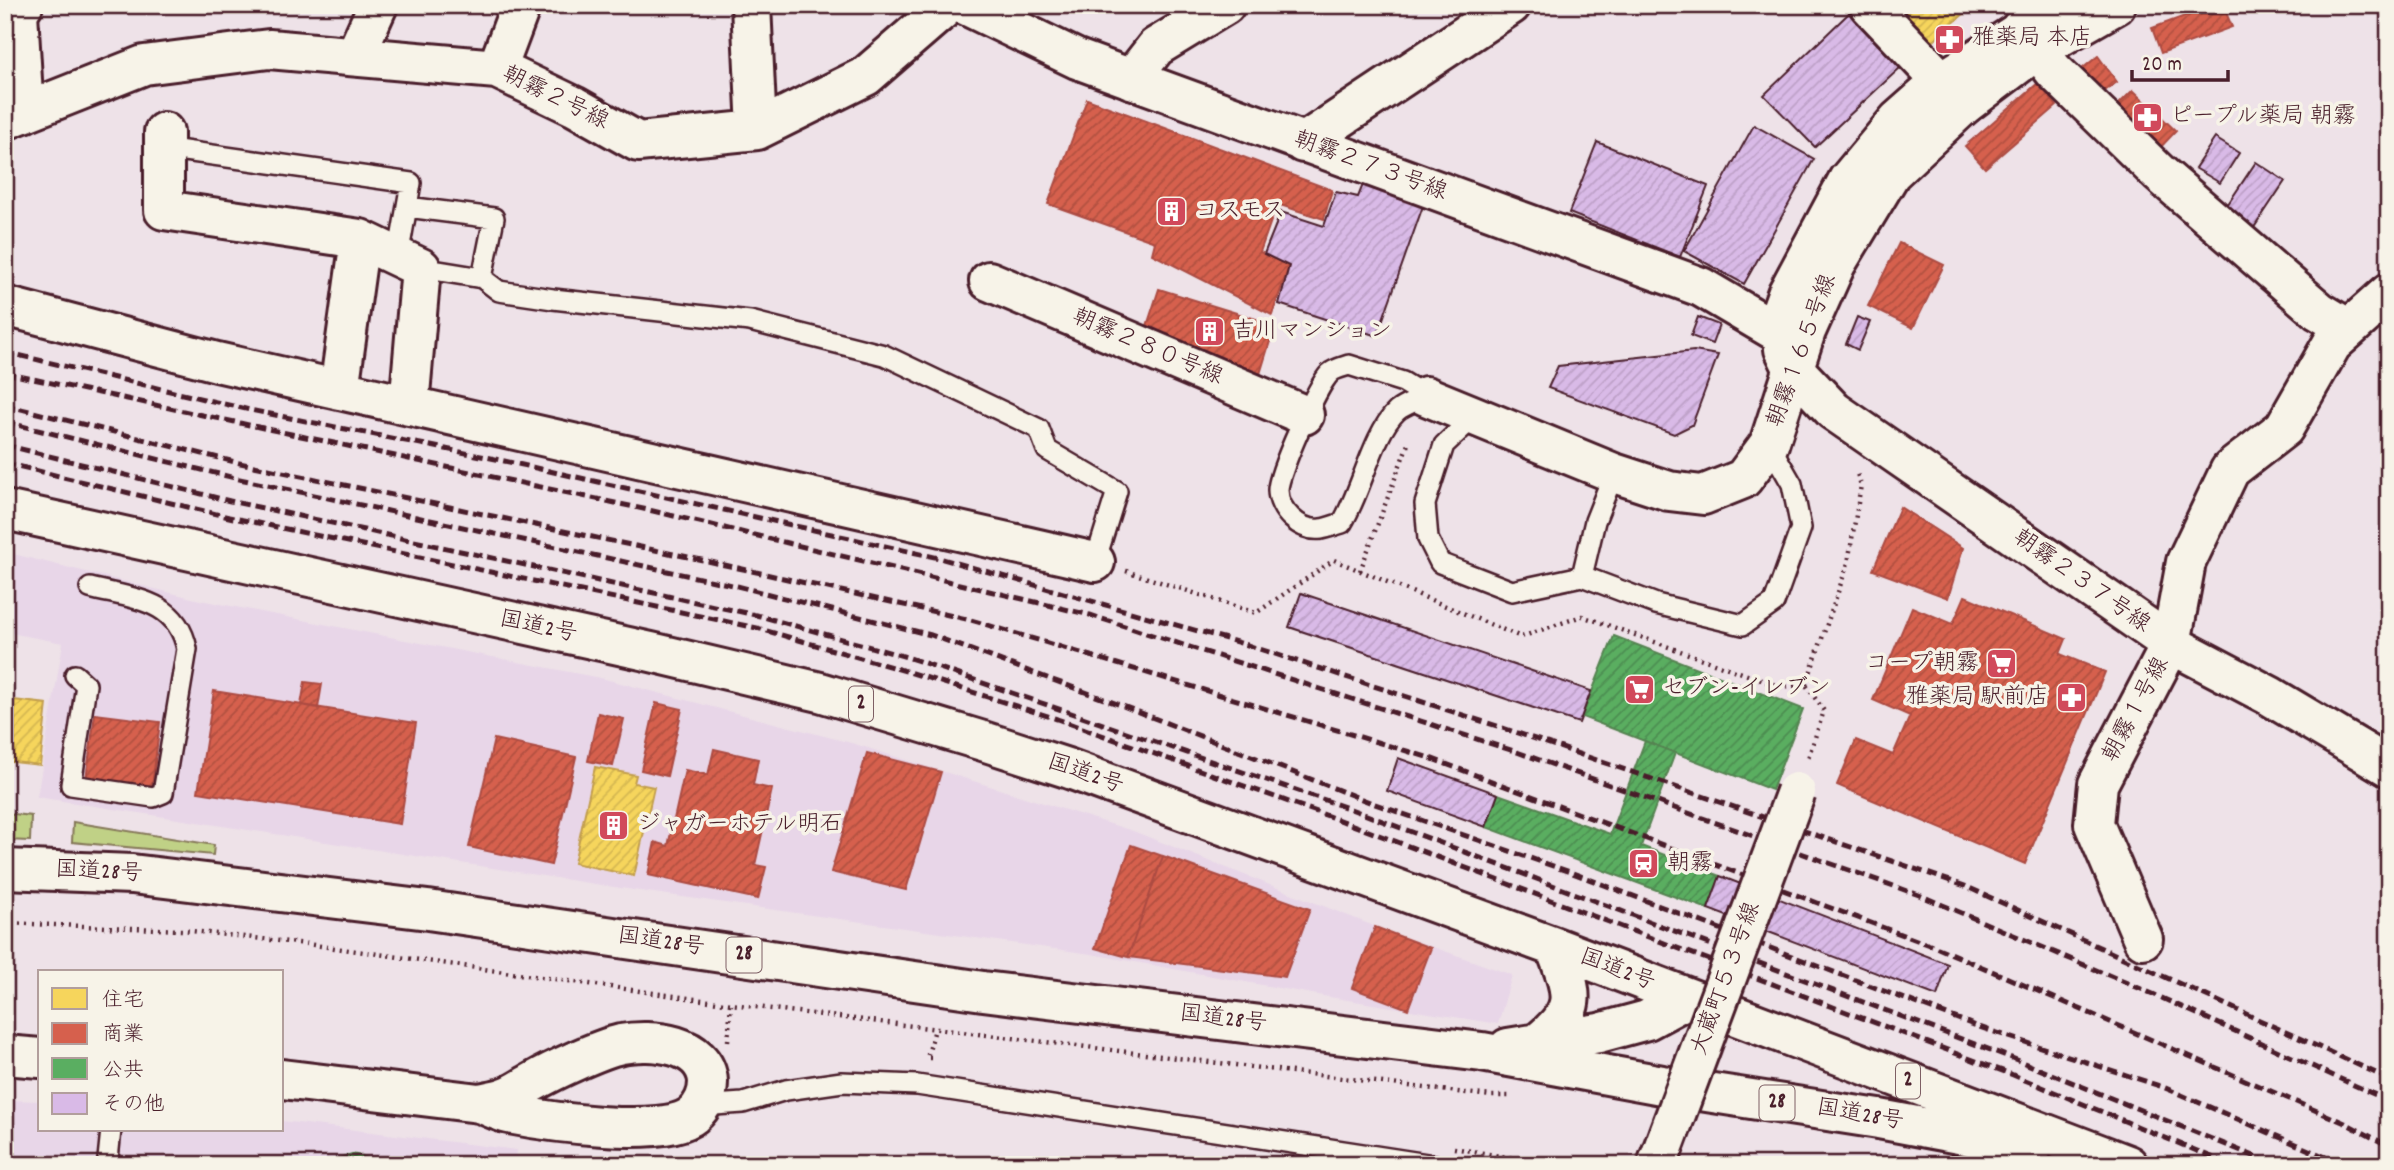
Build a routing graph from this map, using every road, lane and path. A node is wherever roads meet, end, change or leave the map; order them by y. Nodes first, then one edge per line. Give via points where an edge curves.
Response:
1 (23, 5) edge
2 (378, 5) edge
3 (521, 5) edge
4 (751, 5) edge
5 (948, 5) edge
6 (965, 5) edge
7 (1225, 5) edge
8 (1511, 5) edge
9 (1869, 5) edge
10 (2060, 5) edge
11 (2116, 5) edge
12 (2029, 39) junction
13 (355, 56) junction
14 (497, 69) junction
15 (1130, 79) junction
16 (1952, 94) junction
17 (14, 116) edge
18 (757, 130) junction
19 (163, 140) joint
20 (1303, 142) junction
21 (407, 206) junction
22 (360, 239) junction
23 (409, 263) junction
24 (482, 278) junction
25 (989, 281) dead end
26 (2389, 293) edge
27 (5, 306) edge
28 (2349, 329) junction
29 (1774, 330) junction
30 (1793, 368) junction
31 (339, 390) junction
32 (1426, 396) junction
33 (409, 406) junction
34 (1304, 415) junction
35 (1475, 416) junction
36 (1769, 444) junction
37 (1852, 461) dead end
38 (1614, 473) junction
39 (5, 510) edge
40 (1096, 562) junction
41 (1360, 571) junction
42 (1582, 576) junction
43 (90, 588) dead end
44 (2171, 644) junction
45 (75, 675) dead end
46 (1806, 685) junction
47 (2389, 767) edge
48 (1800, 780) joint
49 (5, 869) edge
50 (5, 923) edge
51 (2143, 939) dead end
52 (1555, 947) junction
53 (1688, 998) junction
54 (1539, 1042) junction
55 (1482, 1052) junction
56 (5, 1055) edge
57 (38, 1058) edge
58 (284, 1080) edge
59 (1515, 1096) dead end
60 (479, 1103) junction
61 (701, 1106) junction
62 (111, 1132) edge
63 (2073, 1144) junction
64 (108, 1159) dead end
65 (1434, 1165) edge
66 (1657, 1165) edge
67 (2128, 1165) edge

1 - 17 main road via 18,13
2 - 13 main road
3 - 14 main road
4 - 18 main road
5 - 18 main road, 朝霧２号線 via 866,76
6 - 15 main road, 朝霧２７３号線
7 - 15 main road via 1156,47
8 - 20 main road
9 - 16 main road
10 - 12 main road, 朝霧１６５号線
11 - 12 main road, 朝霧１６５号線
12 - 16 main road, 朝霧１６５号線
12 - 28 main road via 2054,71 2159,173 2319,312
13 - 14 main road, 朝霧２号線
13 - 17 main road, 朝霧２号線 via 269,49 144,65
14 - 18 main road, 朝霧２号線 via 638,142
15 - 20 main road, 朝霧２７３号線
16 - 29 main road, 朝霧１６５号線 via 1898,120 1848,180 1787,294
16 - 30 main road, 朝霧１６５号線 via 1891,173 1836,264
19 - 21 lane via 411,183
19 - 22 main road via 164,210
20 - 29 main road, 朝霧２７３号線 via 1701,287
21 - 23 lane
21 - 24 lane via 494,218
22 - 23 main road
22 - 31 main road
23 - 24 lane
23 - 33 main road
24 - 40 lane via 499,291 750,321 884,355 1040,429 1046,450 1117,491
25 - 34 main road, 朝霧２８０号線
26 - 28 main road, 朝霧１号線
27 - 31 main road
28 - 44 main road, 朝霧１号線 via 2332,344 2284,428 2230,470 2186,562
29 - 30 main road, 朝霧２３７号線
30 - 36 main road, 朝霧１６５号線
30 - 44 main road, 朝霧２３７号線 via 1834,411
31 - 33 main road
32 - 34 lane via 1403,382 1349,365 1331,372
32 - 34 lane via 1398,410 1384,426 1342,523 1319,530 1290,517 1280,503 1278,488
32 - 35 main road, 朝霧１６５号線
32 - 41 path
33 - 40 main road
35 - 38 main road, 朝霧１６５号線
35 - 42 lane via 1444,445 1425,504 1427,539 1440,563 1512,591
36 - 38 main road, 朝霧１６５号線 via 1743,479 1703,495 1669,491
36 - 42 lane via 1792,484 1801,528 1774,603 1743,625 1656,604
37 - 46 path via 1861,485 1848,563
38 - 42 lane via 1595,521
39 - 52 main road, 国道2号 / 2 via 820,692 1067,768
40 - 41 path via 1256,613 1334,561
41 - 46 path via 1521,637 1582,616 1781,687
43 - 45 lane via 157,605 175,619 184,634 187,649 163,793 153,797 71,785 86,685
44 - 47 main road, 朝霧２３７号線
44 - 51 main road, 朝霧１号線 via 2098,784 2094,824
46 - 48 path via 1824,711
48 - 66 main road, 大蔵町５３号線, bridge
49 - 55 main road, 国道28号 / 28 via 132,874 414,908 984,991
50 - 59 path via 182,930 307,944 731,1004
52 - 53 main road, 国道2号 / 2
52 - 54 main road via 1567,978 1569,1005 1559,1026
53 - 54 main road, 国道28号 / 28 via 1647,1020
53 - 63 main road, 国道2号 / 2
54 - 55 main road, 国道28号 / 28
55 - 63 main road, 国道28号 / 28 via 2002,1142
56 - 57 main road
58 - 60 main road
60 - 61 main road via 507,1114 643,1128 691,1117
60 - 61 main road via 507,1097 620,1044 639,1042 692,1052 705,1065 708,1092
61 - 65 lane via 743,1103 786,1090 842,1082 917,1085
62 - 64 lane
63 - 67 main road, 国道2号 / 2

